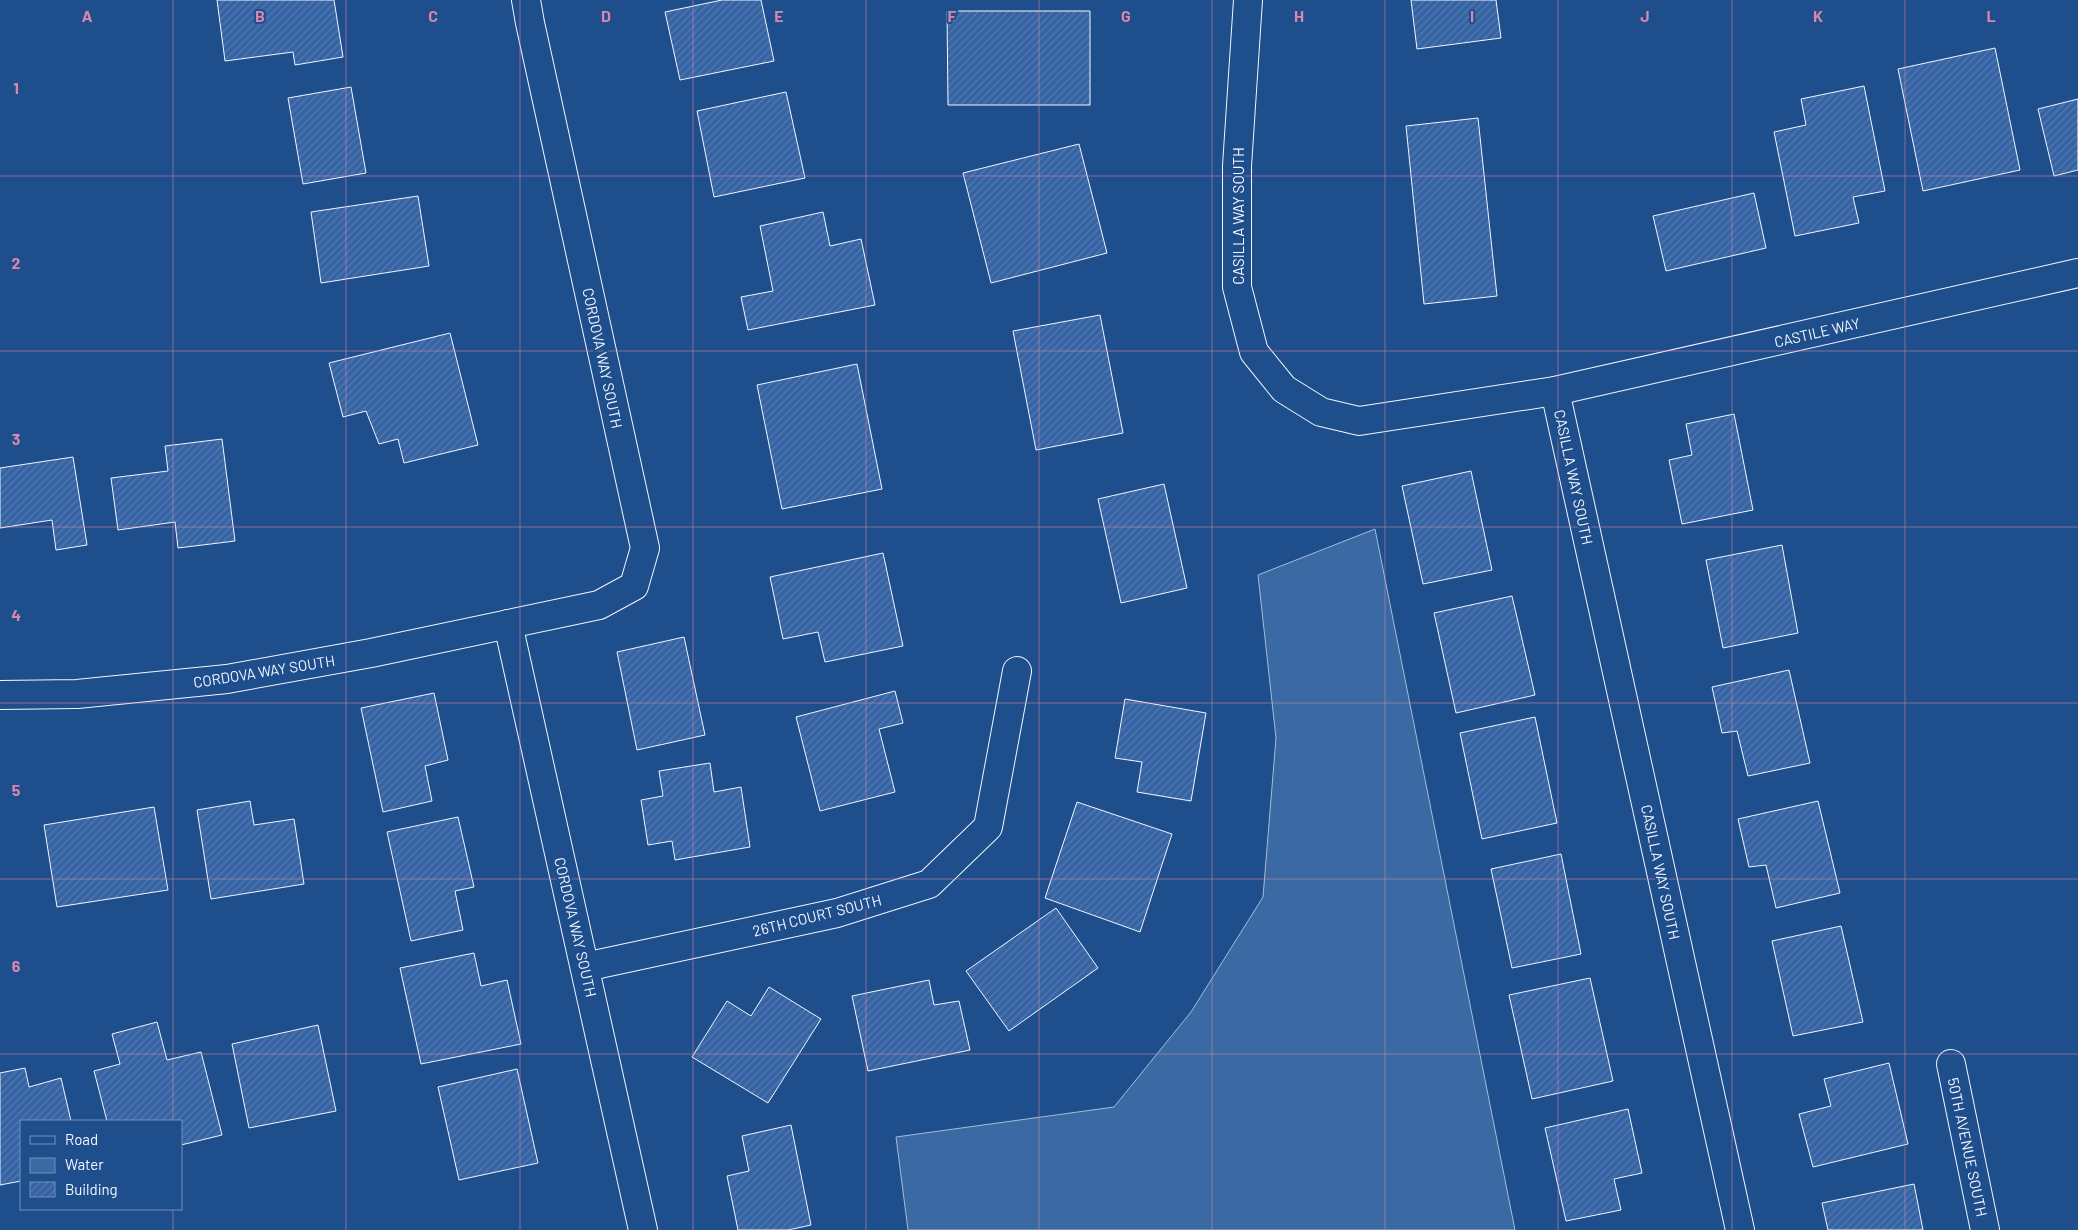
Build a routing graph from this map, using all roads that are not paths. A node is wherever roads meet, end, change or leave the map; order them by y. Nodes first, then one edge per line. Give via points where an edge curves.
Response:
1 (526, 0) edge
2 (1248, 0) edge
3 (2078, 273) edge
4 (1555, 391) junction
5 (508, 624) junction
6 (1017, 671) dead end
7 (0, 695) edge
8 (585, 967) junction
9 (1951, 1064) dead end
10 (643, 1230) edge
11 (1740, 1230) edge
12 (1984, 1230) edge

1 - 5 street, CORDOVA WAY SOUTH via 645,548 634,586 599,605
2 - 4 street, CASILLA WAY SOUTH via 1237,166 1236,287 1254,352 1284,389 1321,412 1360,421
3 - 4 street, CASTILE WAY
4 - 11 street, CASILLA WAY SOUTH
5 - 7 street, CORDOVA WAY SOUTH via 227,679 77,694
5 - 8 street, CORDOVA WAY SOUTH
6 - 8 street, 26TH COURT SOUTH via 988,827 929,884 837,913
8 - 10 street, CORDOVA WAY SOUTH
9 - 12 street, 50TH AVENUE SOUTH

